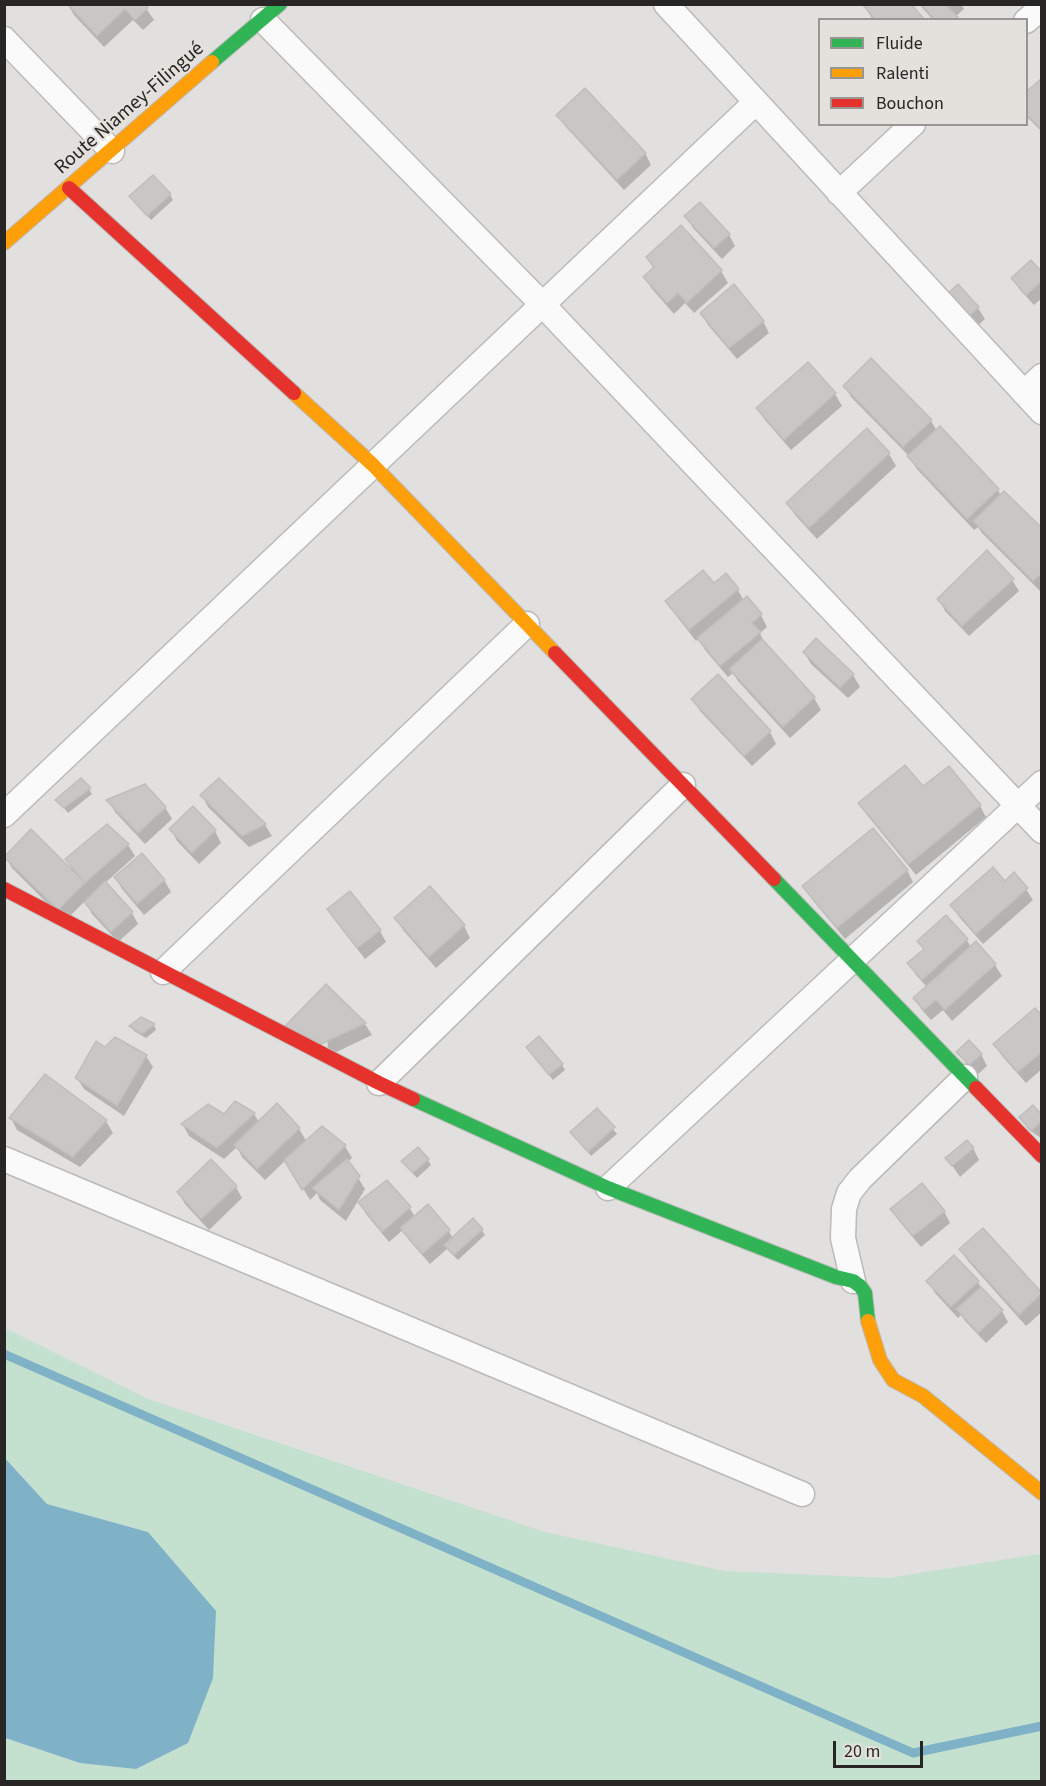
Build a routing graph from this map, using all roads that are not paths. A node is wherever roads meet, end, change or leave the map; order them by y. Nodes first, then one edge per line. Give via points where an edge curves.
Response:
1 (666, 4) edge
2 (1041, 7) edge
3 (272, 12) edge
4 (1028, 19) edge
5 (4, 39) edge
6 (756, 102) junction
7 (912, 126) edge
8 (112, 151) junction
9 (69, 188) junction
10 (839, 193) junction
11 (4, 243) edge
12 (542, 304) junction
13 (1041, 376) edge
14 (1024, 393) junction
15 (1041, 412) edge
16 (373, 465) junction
17 (527, 624) junction
18 (1041, 783) edge
19 (683, 785) junction
20 (1018, 805) junction
21 (4, 815) edge
22 (1041, 831) edge
23 (4, 889) edge
24 (851, 960) junction
25 (163, 972) junction
26 (965, 1077) junction
27 (379, 1083) junction
28 (1041, 1156) edge
29 (4, 1160) edge
30 (608, 1188) junction
31 (853, 1281) junction
32 (1041, 1493) edge
33 (802, 1494) dead end

1 - 6 street
2 - 4 street
3 - 8 street, Route Niamey-Filingué
3 - 12 street
5 - 8 street
6 - 10 street
6 - 12 street
7 - 10 street
8 - 9 street, Route Niamey-Filingué
9 - 11 street, Route Niamey-Filingué
9 - 16 street
10 - 14 street
12 - 16 street
12 - 20 street
13 - 14 street
14 - 15 street
16 - 17 street
16 - 21 street
17 - 19 street
17 - 25 street
18 - 20 street
19 - 24 street
19 - 27 street
20 - 22 street
20 - 24 street
23 - 25 street
24 - 26 street
24 - 30 street
25 - 27 street
26 - 28 street
26 - 31 street via 849,1193 843,1238
27 - 30 street
29 - 33 street
30 - 31 street
31 - 32 street via 865,1293 869,1326 880,1360 893,1380 923,1396

